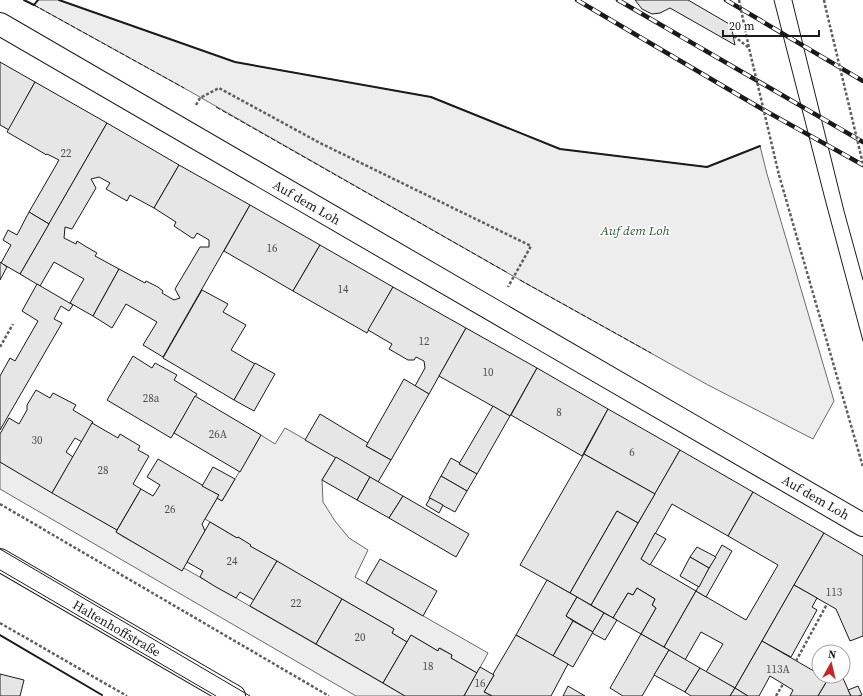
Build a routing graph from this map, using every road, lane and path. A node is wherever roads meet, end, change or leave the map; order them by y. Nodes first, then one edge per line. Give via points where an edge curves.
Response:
1 (740, 0) edge
2 (824, 0) edge
3 (0, 24) edge
4 (734, 36) dead end
5 (749, 48) junction
6 (181, 129) junction
7 (863, 164) edge
8 (514, 276) dead end
9 (13, 324) dead end
10 (0, 346) edge
11 (863, 467) edge
12 (0, 504) edge
13 (863, 525) edge
14 (0, 560) edge
15 (827, 604) dead end
16 (0, 623) edge
17 (796, 661) dead end
18 (782, 684) dead end
19 (126, 696) edge
20 (234, 696) edge
21 (329, 696) edge
22 (776, 696) edge

1 - 5 path, bridge
2 - 7 path, bridge
3 - 6 street, Auf dem Loh
4 - 5 path
5 - 11 path, bridge via 779,175
6 - 8 path via 200,98 219,88 320,143 531,246
6 - 13 street, Auf dem Loh
9 - 10 path
12 - 21 path
14 - 20 street, Haltenhoffstraße
15 - 17 path
16 - 19 path
18 - 22 path

